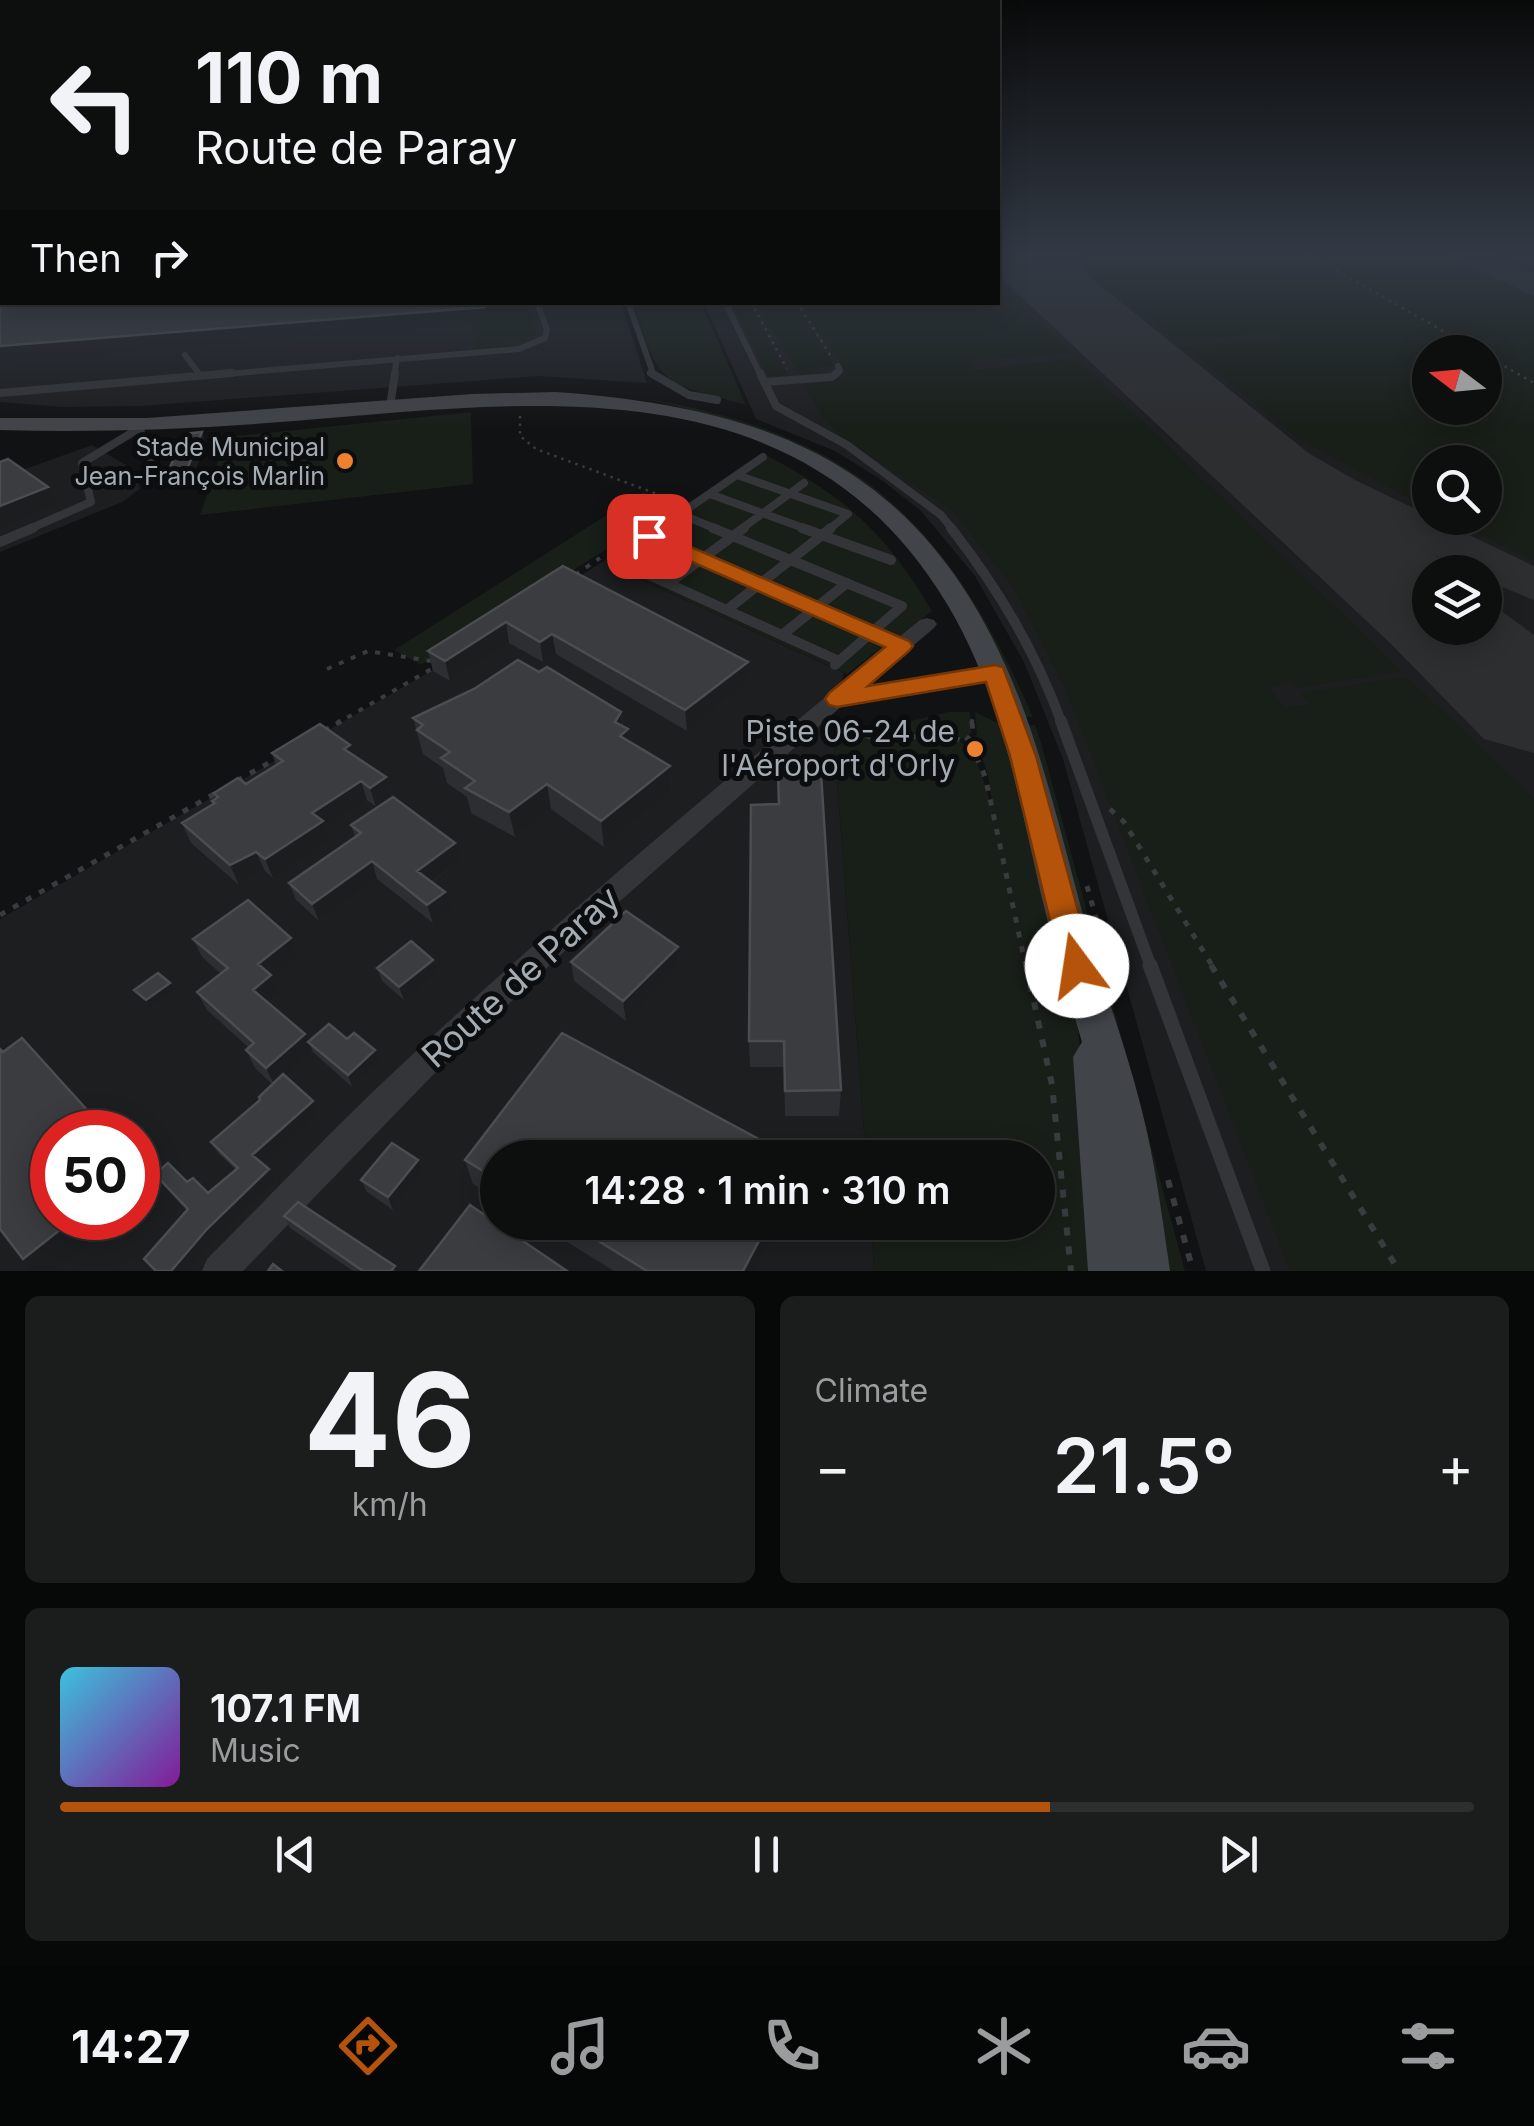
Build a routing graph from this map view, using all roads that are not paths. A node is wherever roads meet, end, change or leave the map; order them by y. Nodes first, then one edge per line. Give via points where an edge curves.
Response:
1 (541, 311) edge
2 (631, 311) edge
3 (730, 311) edge
4 (186, 356) dead end
5 (397, 358) junction
6 (838, 366) road end
7 (200, 375) junction
8 (764, 382) junction
9 (0, 393) edge
10 (716, 400) dead end
11 (390, 407) junction
12 (3, 425) edge
13 (142, 428) junction
14 (763, 456) dead end
15 (156, 472) dead end
16 (737, 475) junction
17 (804, 483) dead end
18 (710, 494) junction
19 (790, 494) junction
20 (678, 511) junction
21 (764, 514) junction
22 (822, 535) junction
23 (649, 536) junction
24 (736, 536) junction
25 (0, 542) edge
26 (704, 559) junction
27 (792, 559) junction
28 (890, 560) dead end
29 (669, 583) junction
30 (846, 583) junction
31 (760, 584) junction
32 (816, 608) junction
33 (728, 609) junction
34 (928, 624) dead end
35 (873, 633) junction
36 (782, 635) junction
37 (901, 646) junction
38 (995, 673) junction
39 (835, 707) junction
40 (1086, 1000) junction
41 (219, 1271) edge
42 (1112, 1271) edge
43 (1146, 1271) edge
44 (1263, 1271) edge

1 - 5 lane via 546,338 534,345
2 - 10 lane via 652,375 689,395
3 - 8 lane
4 - 7 lane
5 - 7 lane
5 - 11 lane
6 - 8 lane via 832,378
7 - 9 lane
8 - 44 lane via 791,418 847,445 942,515 998,589 1050,690
11 - 13 main road
11 - 38 main road via 527,398 612,401 704,417 764,436 839,472 891,512 922,547
12 - 13 main road
13 - 15 lane
13 - 25 lane via 82,463 91,502
14 - 16 lane
16 - 18 lane
16 - 19 lane
17 - 19 lane
18 - 20 lane
18 - 21 lane
19 - 21 lane
19 - 22 lane via 848,514
20 - 23 lane
20 - 24 lane
21 - 22 lane
21 - 24 lane
22 - 27 lane
22 - 28 lane
23 - 26 lane
23 - 29 lane via 614,559
24 - 26 lane
24 - 27 lane
26 - 29 lane
26 - 31 lane
27 - 30 lane
27 - 31 lane
29 - 33 lane
30 - 32 lane
30 - 35 lane via 902,606
31 - 32 lane
31 - 33 lane
32 - 35 lane
32 - 36 lane
33 - 36 lane
34 - 37 street, Route de Paray
35 - 36 lane via 837,663
35 - 37 lane
37 - 39 street, Route de Paray
38 - 39 street
38 - 40 main road
39 - 41 street, Route de Paray via 576,924 434,1054
40 - 42 main road
40 - 43 main road via 1130,1150

